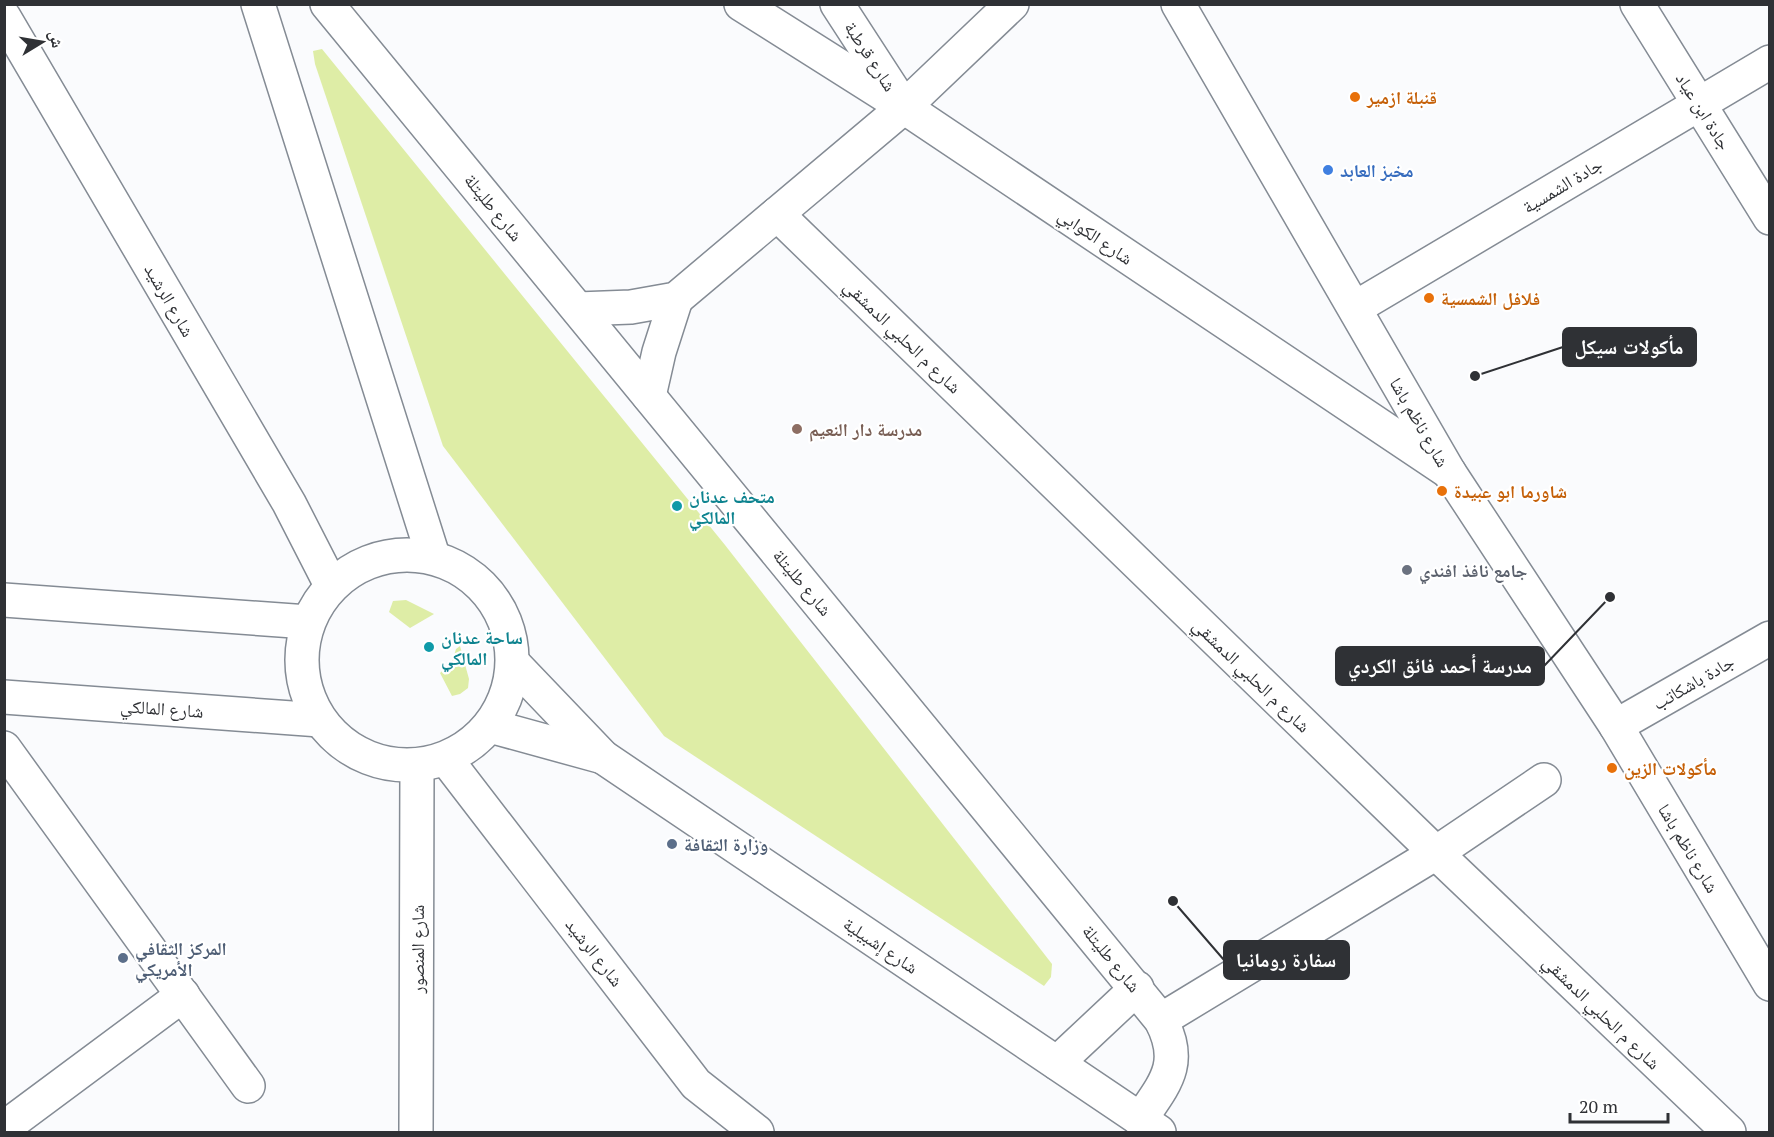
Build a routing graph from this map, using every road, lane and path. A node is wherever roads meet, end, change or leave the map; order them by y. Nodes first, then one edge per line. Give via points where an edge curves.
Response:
1 (258, 4) edge
2 (327, 4) edge
3 (741, 4) edge
4 (837, 4) edge
5 (1012, 4) edge
6 (1178, 4) edge
7 (1637, 4) edge
8 (4, 17) edge
9 (1770, 62) edge
10 (1699, 104) junction
11 (904, 107) junction
12 (777, 214) junction
13 (1770, 218) edge
14 (676, 299) junction
15 (1355, 308) junction
16 (578, 309) junction
17 (649, 396) junction
18 (1449, 472) junction
19 (433, 556) junction
20 (331, 585) junction
21 (4, 600) edge
22 (309, 621) junction
23 (1770, 638) edge
24 (513, 663) junction
25 (4, 697) edge
26 (320, 720) junction
27 (490, 726) junction
28 (1616, 726) junction
29 (4, 748) edge
30 (603, 757) junction
31 (432, 762) junction
32 (1544, 780) dead end
33 (1436, 853) junction
34 (1770, 984) edge
35 (1137, 988) junction
36 (183, 995) junction
37 (1161, 1020) junction
38 (1057, 1064) junction
39 (248, 1086) dead end
40 (1150, 1126) edge
41 (4, 1128) edge
42 (416, 1132) edge
43 (757, 1132) edge
44 (1729, 1132) edge

1 - 19 street
2 - 16 street, شارع طليتلة
3 - 11 street, شارع الكوابي
4 - 11 street, شارع قرطبة
5 - 11 street
6 - 15 street, شارع ناظم باشا
7 - 10 street, جادة ابن عياد
8 - 20 street, شارع الرشيد via 289,503
9 - 10 street, جادة الشمسية
10 - 13 street, جادة ابن عياد
10 - 15 street, جادة الشمسية
11 - 12 street
11 - 18 street, شارع الكوابي
12 - 14 street
12 - 33 street, شارع م الحلبي الدمشقي
14 - 16 street via 631,307
14 - 17 street
15 - 18 street, شارع ناظم باشا
16 - 17 street, شارع طليتلة
17 - 35 street, شارع طليتلة
18 - 28 street, شارع ناظم باشا
19 - 20 street via 380,557 354,568
19 - 24 street via 479,582 498,605 509,633
20 - 22 street
21 - 22 street
22 - 26 street via 301,655 305,689
23 - 28 street, جادة باشكاتب
24 - 27 street via 506,697
24 - 30 street
25 - 26 street, شارع المالكي
26 - 31 street via 339,741 362,756 389,764
27 - 30 street
27 - 31 street via 470,746
28 - 34 street, شارع ناظم باشا
29 - 36 street
30 - 38 street, شارع إشبيلية
31 - 42 street, شارع المنصور
31 - 43 street, شارع الرشيد via 696,1084
32 - 33 street
33 - 37 street
33 - 44 street, شارع م الحلبي الدمشقي
35 - 37 street, شارع طليتلة
35 - 38 street
36 - 39 street
36 - 41 street
37 - 40 street, شارع طليتلة via 1169,1035 1172,1064
38 - 40 street, شارع إشبيلية

